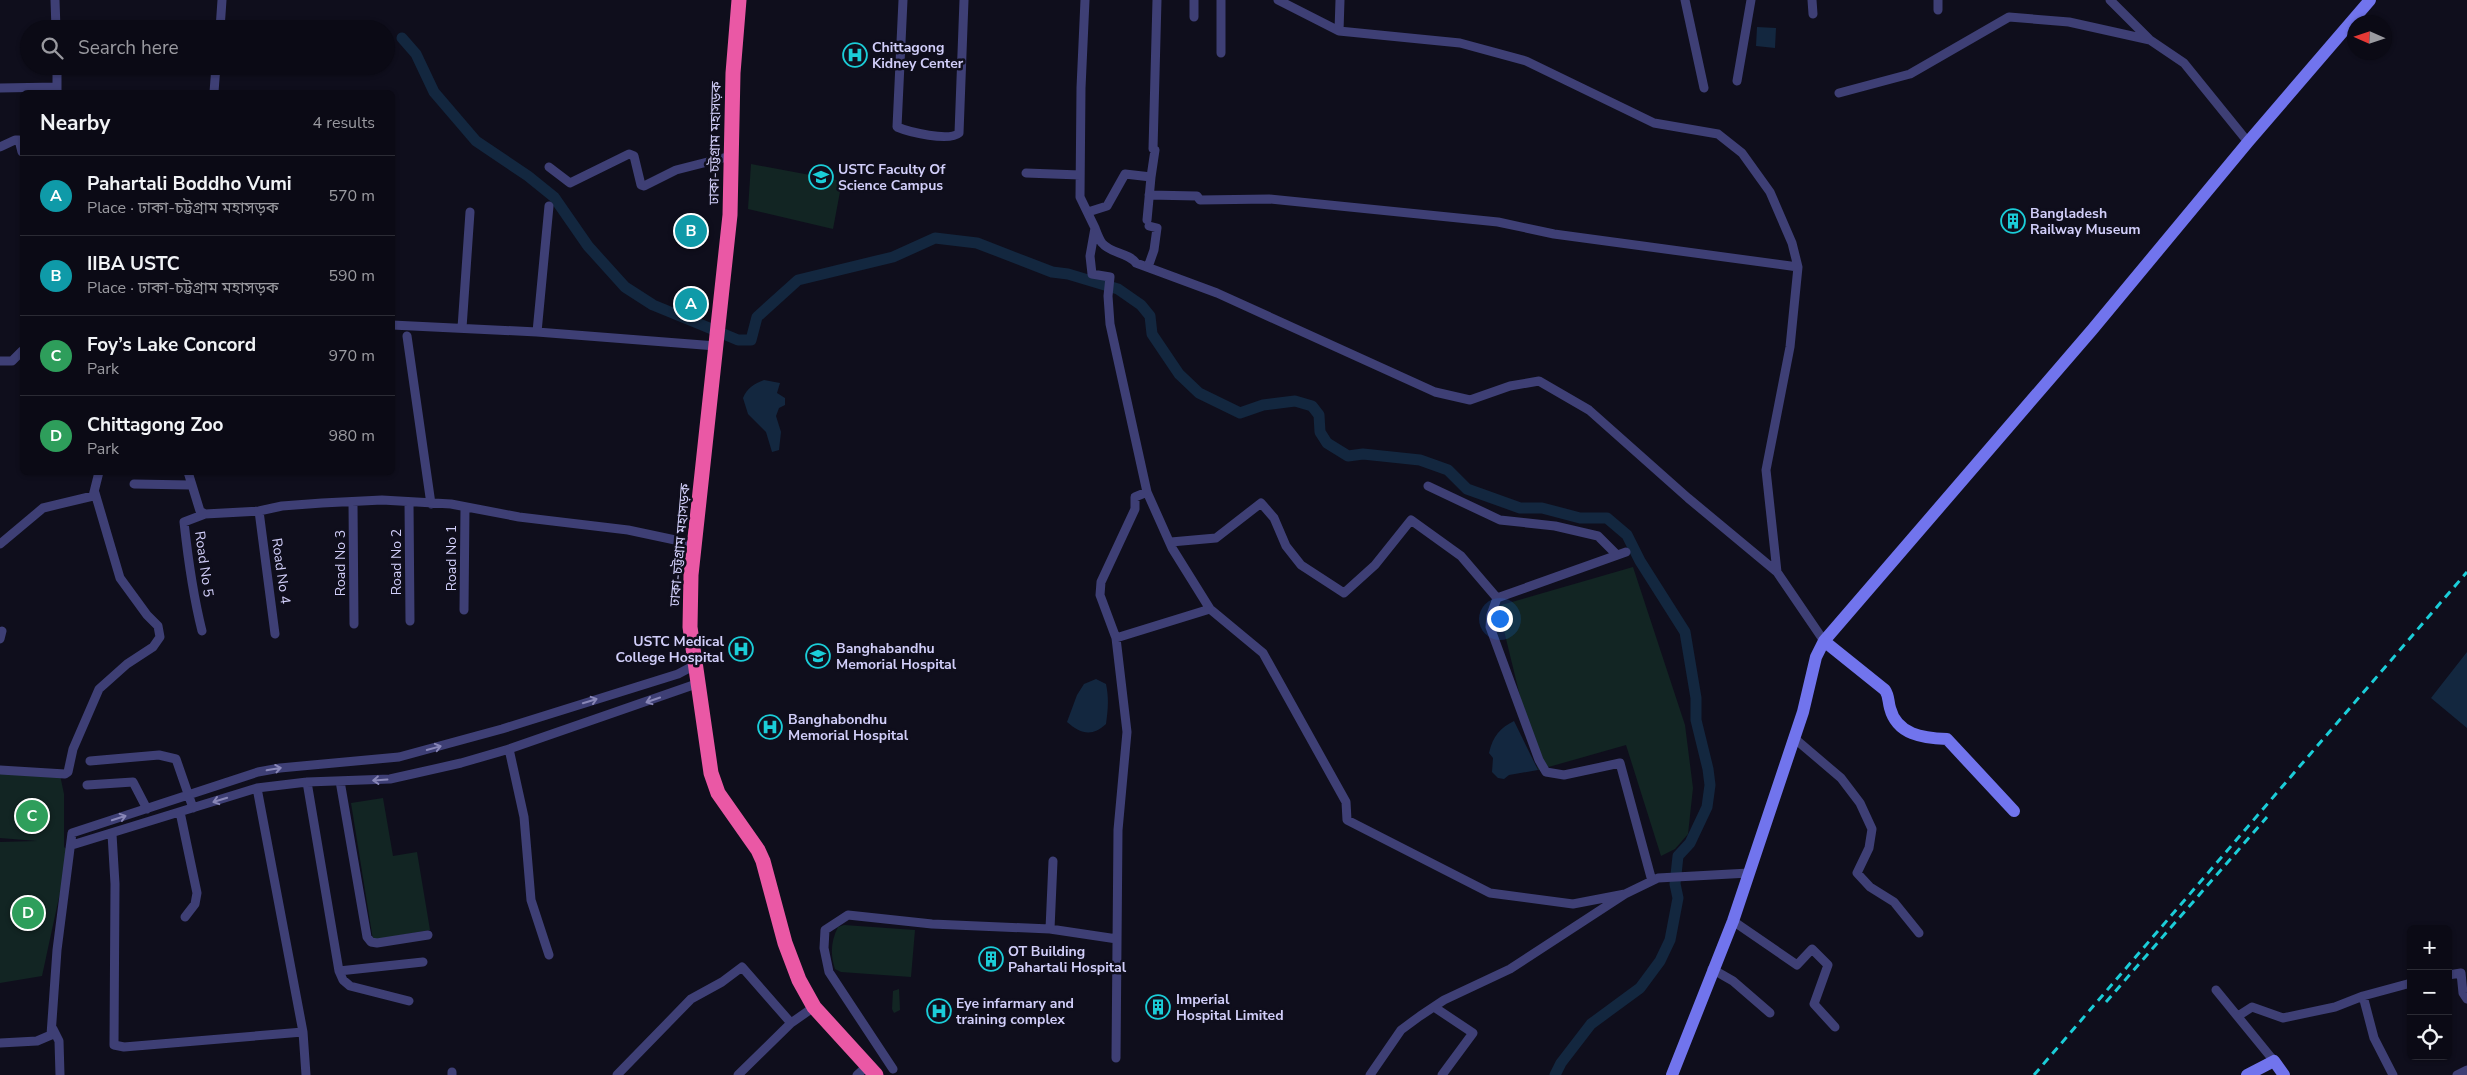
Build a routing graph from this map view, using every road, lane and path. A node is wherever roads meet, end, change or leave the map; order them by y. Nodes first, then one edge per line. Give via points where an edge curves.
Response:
1 (55, 0) edge
2 (222, 0) edge
3 (739, 0) edge
4 (903, 0) edge
5 (964, 0) edge
6 (1085, 0) edge
7 (1157, 0) edge
8 (1194, 0) edge
9 (1221, 0) edge
10 (1340, 0) edge
11 (1685, 0) edge
12 (1751, 0) edge
13 (1812, 0) edge
14 (2110, 0) edge
15 (2370, 0) edge
16 (1280, 1) edge
17 (1812, 14) dead end
18 (1194, 16) dead end
19 (56, 20) edge
20 (221, 20) edge
21 (1339, 31) junction
22 (2150, 40) junction
23 (1221, 53) dead end
24 (57, 75) edge
25 (215, 75) edge
26 (1737, 81) dead end
27 (0, 88) edge
28 (1704, 88) dead end
29 (57, 90) edge
30 (214, 90) edge
31 (1839, 93) dead end
32 (2248, 142) junction
33 (20, 144) edge
34 (0, 147) edge
35 (731, 156) junction
36 (549, 167) dead end
37 (1026, 173) dead end
38 (1080, 175) junction
39 (1151, 177) junction
40 (1149, 195) junction
41 (549, 206) dead end
42 (470, 212) dead end
43 (1088, 212) junction
44 (1095, 228) junction
45 (1798, 267) junction
46 (1148, 268) junction
47 (395, 326) edge
48 (462, 328) junction
49 (537, 332) junction
50 (407, 336) dead end
51 (717, 338) junction
52 (20, 353) edge
53 (0, 361) edge
54 (98, 475) edge
55 (188, 475) edge
56 (134, 484) dead end
57 (190, 485) junction
58 (1428, 486) dead end
59 (1147, 492) junction
60 (95, 493) junction
61 (409, 502) junction
62 (353, 503) junction
63 (431, 504) junction
64 (465, 507) junction
65 (259, 512) junction
66 (205, 514) junction
67 (1171, 542) junction
68 (0, 544) edge
69 (694, 544) junction
70 (1777, 572) junction
71 (1497, 598) junction
72 (1210, 609) junction
73 (464, 610) dead end
74 (410, 621) dead end
75 (354, 624) dead end
76 (202, 631) dead end
77 (275, 634) dead end
78 (1116, 638) junction
79 (1824, 641) junction
80 (694, 665) junction
81 (698, 683) junction
82 (1794, 738) junction
83 (509, 750) junction
84 (90, 762) dead end
85 (0, 770) edge
86 (340, 781) junction
87 (307, 782) junction
88 (87, 785) dead end
89 (257, 788) junction
90 (188, 795) junction
91 (192, 808) junction
92 (147, 809) junction
93 (2014, 811) dead end
94 (180, 812) junction
95 (112, 834) junction
96 (72, 845) junction
97 (1053, 861) dead end
98 (1748, 873) junction
99 (1655, 880) junction
100 (1625, 894) junction
101 (185, 917) dead end
102 (1733, 921) junction
103 (1050, 929) junction
104 (1920, 933) dead end
105 (428, 936) dead end
106 (1117, 938) junction
107 (549, 956) dead end
108 (423, 962) dead end
109 (1712, 969) junction
110 (339, 971) junction
111 (2452, 974) edge
112 (2407, 984) edge
113 (2216, 990) dead end
114 (2363, 996) junction
115 (2467, 999) edge
116 (409, 1001) dead end
117 (814, 1007) junction
118 (1434, 1007) junction
119 (1770, 1013) dead end
120 (2238, 1016) junction
121 (791, 1023) junction
122 (1834, 1027) dead end
123 (53, 1029) junction
124 (303, 1032) junction
125 (0, 1043) edge
126 (1116, 1058) dead end
127 (2274, 1061) junction
128 (894, 1068) dead end
129 (2467, 1070) edge
130 (867, 1072) edge
131 (60, 1075) edge
132 (306, 1075) edge
133 (617, 1075) edge
134 (738, 1075) edge
135 (1370, 1075) edge
136 (1442, 1075) edge
137 (1672, 1075) edge
138 (2247, 1075) edge
139 (2284, 1075) edge
140 (2393, 1075) edge
141 (2457, 1075) edge

1 - 19 street
2 - 20 street
3 - 35 highway, ঢাকা-চট্টগ্রাম মহাসড়ক
4 - 5 street via 897,127 950,137 959,133
6 - 38 street
7 - 39 street via 1155,150
8 - 18 street
9 - 23 street
10 - 21 street
11 - 28 street
12 - 26 street
13 - 17 street
14 - 22 street
15 - 32 main road
16 - 21 street
21 - 45 street via 1460,43 1526,61 1654,123 1718,134 1742,153 1770,192 1792,243
22 - 31 street via 2069,22 2010,17 1910,74
22 - 32 street via 2184,63
24 - 29 street
25 - 30 street
27 - 29 street
32 - 79 main road via 2092,330
33 - 34 street via 16,140
35 - 36 street via 676,170 644,186 641,186 634,156 629,154 570,183
35 - 51 highway, ঢাকা-চট্টগ্রাম মহাসড়ক via 730,215
37 - 38 street
38 - 43 street via 1080,197
39 - 40 street
39 - 43 street via 1125,174 1107,206
40 - 45 street via 1197,196 1206,202 1270,199 1498,222 1554,234
40 - 46 street via 1148,223 1158,228
41 - 49 street
42 - 48 street
43 - 44 street
44 - 46 street via 1102,243 1113,252
44 - 59 street via 1090,256 1092,274 1110,277 1110,324
45 - 70 street via 1790,347 1766,470
46 - 70 street via 1225,297 1435,392 1470,400 1510,386 1539,381 1589,410
47 - 48 street
48 - 49 street
49 - 51 street
50 - 63 street
51 - 69 highway, ঢাকা-চট্টগ্রাম মহাসড়ক
52 - 53 street via 12,361
54 - 60 street
55 - 57 street
56 - 57 street
57 - 66 street via 200,511
58 - 71 street via 1500,520 1555,526 1598,536 1621,553
59 - 67 street
59 - 78 street via 1135,497 1135,509 1101,582 1100,595
60 - 68 street via 90,498 43,508
60 - 85 street via 120,578 146,615 158,626 160,637 153,647 127,664 100,689 73,749 68,772
61 - 62 street
61 - 63 street
61 - 74 street, Road No 2
62 - 65 street via 282,506
62 - 75 street, Road No 3
63 - 64 street
64 - 69 street via 628,530
64 - 73 street, Road No 1
65 - 66 street
65 - 77 street, Road No 4
66 - 76 street, Road No 5 via 184,522 192,570 191,584
67 - 71 street via 1216,538 1261,503 1274,518 1286,546 1302,565 1344,593 1375,565 1411,520 1460,556
67 - 72 street
69 - 80 highway, ঢাকা-চট্টগ্রাম মহাসড়ক via 690,612
70 - 79 street
71 - 99 street via 1490,627 1539,760 1546,772 1564,776 1620,763
72 - 78 street
72 - 100 street via 1263,653 1346,802 1347,820 1490,893 1573,904
78 - 106 street via 1127,732 1118,830
79 - 82 main road via 1816,657
79 - 93 main road via 1885,690 1895,721 1905,732 1947,739
80 - 81 highway, ঢাকা-চট্টগ্রাম মহাসড়ক
90 -> 80 street via 268,770 399,757 502,729 678,674
81 -> 83 street
81 - 117 highway, ঢাকা-চট্টগ্রাম মহাসড়ক via 714,785 763,861 790,961
82 - 98 main road
82 - 104 street via 1841,778 1860,803 1872,829 1869,848 1857,873 1870,887 1894,902
83 -> 86 street via 404,776
83 - 107 street via 524,817 531,900
84 - 90 street via 170,756 179,763
86 - 87 street
86 - 105 street via 367,937 377,943
87 - 89 street
87 - 110 street
88 - 92 street via 133,782
89 -> 91 street
89 - 124 street
90 - 91 street
90 - 92 street
91 - 94 street
96 -> 92 street via 72,833
94 - 95 street
94 - 101 street via 197,893 195,904
95 - 96 street
95 - 124 street via 115,884 114,1044 124,1047
96 - 123 street via 57,950
97 - 103 street
98 - 99 street
98 - 102 main road
99 - 100 street
100 - 118 street via 1510,968
102 - 109 main road
102 - 122 street via 1797,965 1812,949 1828,965 1814,1004
103 - 106 street
103 - 128 street via 932,924 848,915 825,930 824,948 829,972
106 - 126 street
108 - 110 street
109 - 119 street via 1733,981
109 - 137 main road
110 - 116 street via 350,986
111 - 115 street via 2461,973 2463,993
112 - 114 street
113 - 120 street
114 - 120 street via 2335,1007 2283,1018 2252,1007
114 - 140 street via 2374,1038
117 - 121 street
117 - 130 highway, ঢাকা-চট্টগ্রাম মহাসড়ক
118 - 135 street via 1401,1030
118 - 136 street via 1473,1033
120 - 127 street
121 - 133 street via 742,967 691,999
121 - 134 street
123 - 125 street via 46,1038
123 - 131 street via 58,1041
124 - 132 street
127 - 138 main road
127 - 139 main road
129 - 141 street

